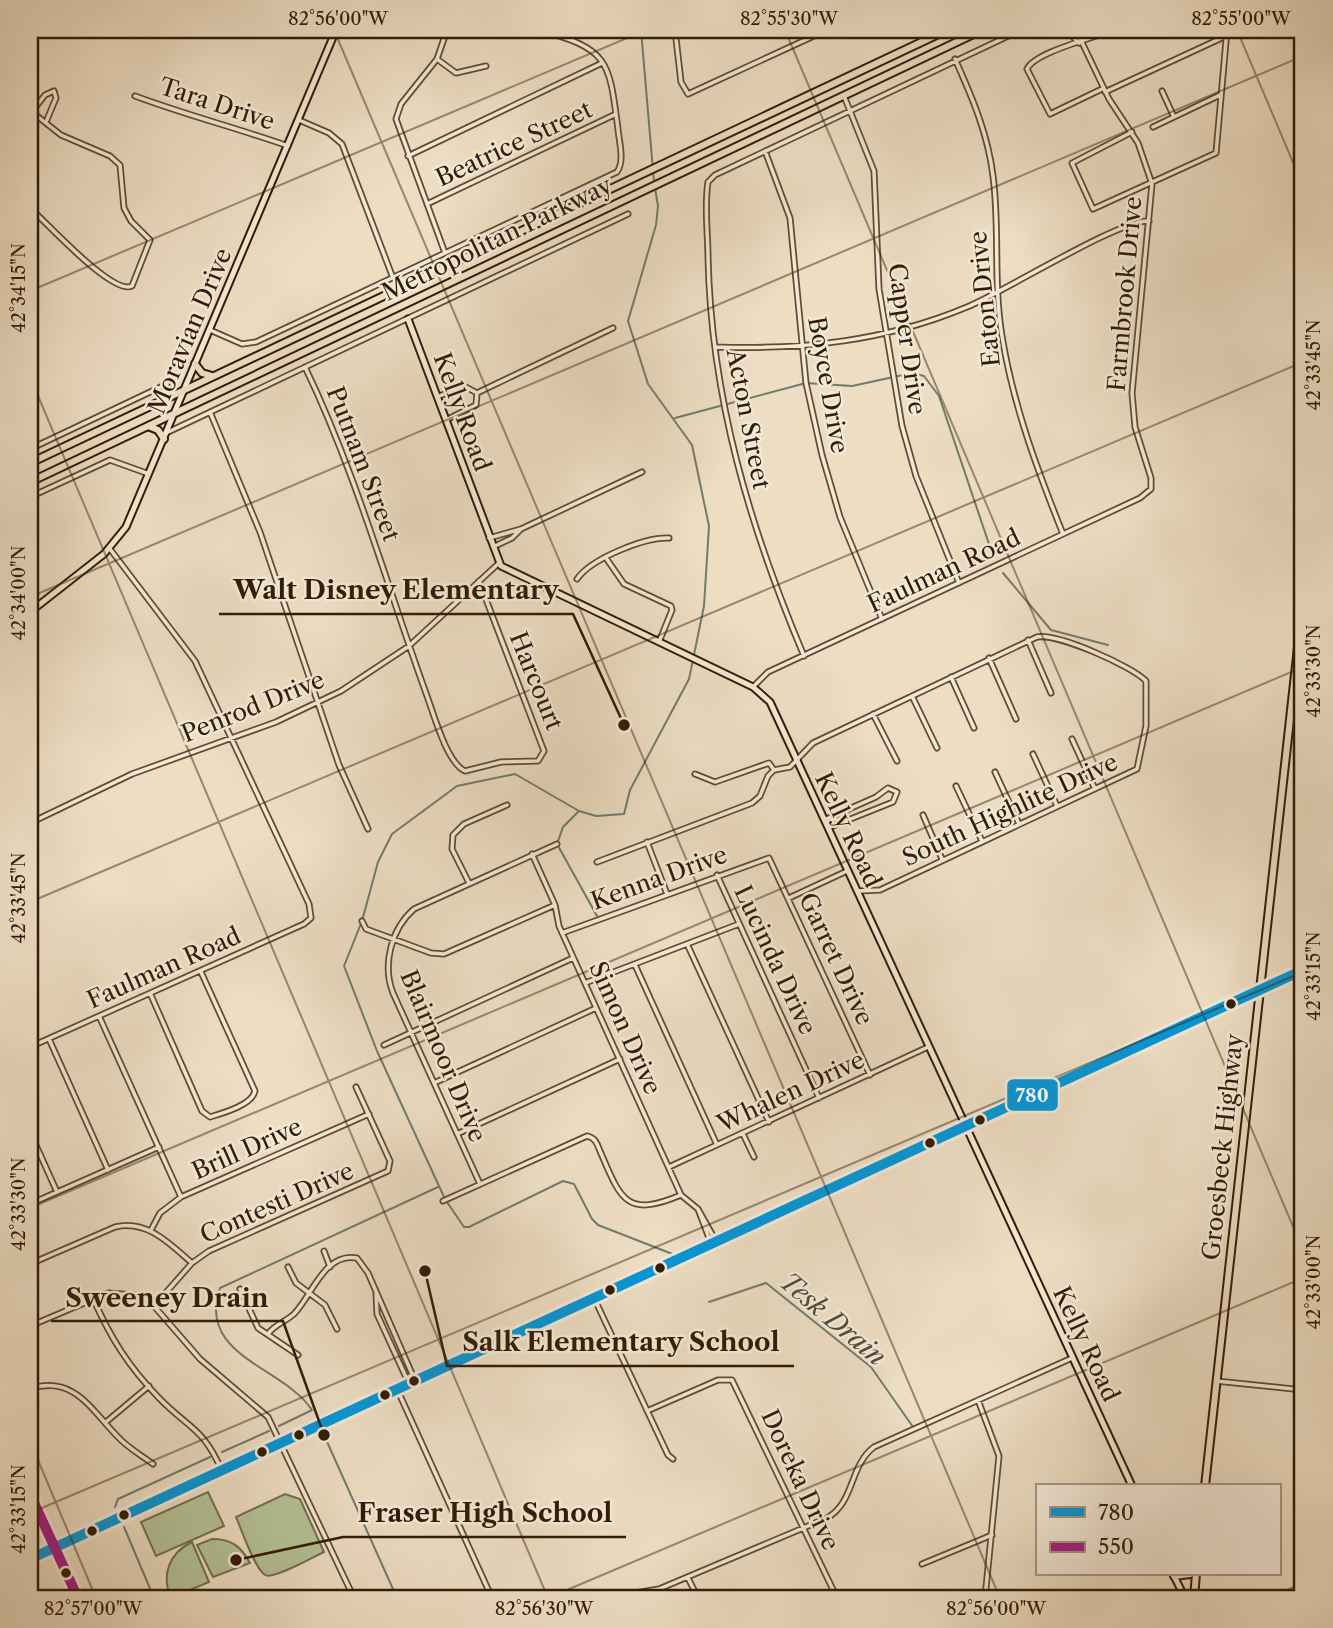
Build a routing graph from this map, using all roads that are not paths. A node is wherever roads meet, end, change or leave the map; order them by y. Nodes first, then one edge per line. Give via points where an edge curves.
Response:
1 (336, 30) edge
2 (447, 30) edge
3 (539, 30) edge
4 (675, 30) edge
5 (827, 30) edge
6 (947, 30) edge
7 (982, 30) edge
8 (1021, 30) edge
9 (1066, 30) edge
10 (1076, 30) edge
11 (1113, 30) edge
12 (1227, 30) edge
13 (1226, 36) junction
14 (1079, 41) junction
15 (955, 59) junction
16 (437, 60) junction
17 (603, 63) junction
18 (486, 66) dead end
19 (1104, 90) junction
20 (1162, 91) dead end
21 (844, 95) junction
22 (1220, 95) junction
23 (135, 96) dead end
24 (850, 109) junction
25 (775, 111) junction
26 (31, 113) edge
27 (616, 114) junction
28 (1174, 117) junction
29 (299, 120) junction
30 (46, 122) junction
31 (777, 127) junction
32 (1153, 127) dead end
33 (1132, 132) junction
34 (289, 146) junction
35 (765, 151) junction
36 (408, 156) junction
37 (1152, 184) junction
38 (427, 204) junction
39 (30, 208) edge
40 (628, 214) dead end
41 (1149, 220) junction
42 (444, 253) junction
43 (393, 278) junction
44 (997, 294) junction
45 (408, 319) junction
46 (613, 328) dead end
47 (210, 330) junction
48 (885, 335) junction
49 (275, 346) junction
50 (716, 347) junction
51 (801, 347) junction
52 (195, 364) junction
53 (276, 365) junction
54 (305, 367) junction
55 (212, 376) junction
56 (167, 384) dead end
57 (184, 389) junction
58 (477, 393) junction
59 (438, 397) junction
60 (210, 412) junction
61 (174, 414) junction
62 (446, 420) junction
63 (148, 426) junction
64 (165, 436) junction
65 (83, 437) junction
66 (30, 449) edge
67 (85, 456) junction
68 (30, 463) edge
69 (642, 472) dead end
70 (149, 474) junction
71 (30, 482) edge
72 (1151, 489) joint
73 (30, 497) edge
74 (521, 529) junction
75 (1063, 534) junction
76 (489, 538) junction
77 (668, 538) dead end
78 (493, 547) junction
79 (110, 549) junction
80 (606, 558) junction
81 (499, 563) junction
82 (577, 579) dead end
83 (479, 581) junction
84 (959, 583) junction
85 (1303, 603) edge
86 (30, 612) edge
87 (882, 620) junction
88 (1028, 640) junction
89 (659, 642) junction
90 (409, 646) junction
91 (804, 656) junction
92 (989, 658) junction
93 (951, 677) junction
94 (753, 687) junction
95 (1051, 693) dead end
96 (912, 696) junction
97 (317, 704) junction
98 (873, 714) junction
99 (1016, 719) dead end
100 (974, 728) dead end
101 (232, 737) junction
102 (1072, 739) dead end
103 (937, 748) dead end
104 (1033, 754) dead end
105 (797, 761) junction
106 (897, 761) dead end
107 (461, 769) joint
108 (774, 771) junction
109 (995, 772) dead end
110 (695, 775) dead end
111 (956, 786) dead end
112 (1095, 789) junction
113 (507, 805) dead end
114 (1057, 806) junction
115 (923, 815) dead end
116 (824, 820) junction
117 (30, 823) edge
118 (1019, 825) junction
119 (828, 828) junction
120 (368, 829) dead end
121 (647, 842) junction
122 (982, 842) junction
123 (557, 844) dead end
124 (532, 854) junction
125 (769, 858) joint
126 (942, 859) junction
127 (597, 862) dead end
128 (848, 871) junction
129 (717, 875) junction
130 (469, 883) junction
131 (856, 890) junction
132 (667, 894) junction
133 (789, 898) junction
134 (555, 905) junction
135 (362, 922) dead end
136 (739, 924) junction
137 (562, 933) junction
138 (394, 940) junction
139 (688, 946) junction
140 (573, 957) junction
141 (635, 965) junction
142 (1303, 970) edge
143 (201, 971) junction
144 (585, 983) junction
145 (1259, 991) junction
146 (150, 993) junction
147 (596, 1008) junction
148 (99, 1016) junction
149 (410, 1033) junction
150 (49, 1039) junction
151 (384, 1045) dead end
152 (30, 1047) edge
153 (928, 1047) junction
154 (620, 1059) junction
155 (870, 1075) junction
156 (434, 1083) junction
157 (356, 1087) dead end
158 (819, 1098) junction
159 (369, 1114) junction
160 (769, 1122) junction
161 (965, 1126) junction
162 (30, 1132) edge
163 (457, 1134) junction
164 (743, 1134) junction
165 (718, 1145) junction
166 (159, 1147) junction
167 (754, 1157) dead end
168 (669, 1167) junction
169 (108, 1170) junction
170 (480, 1184) junction
171 (57, 1192) junction
172 (681, 1195) junction
173 (181, 1197) junction
174 (443, 1200) dead end
175 (30, 1204) edge
176 (150, 1230) junction
177 (714, 1245) junction
178 (324, 1251) dead end
179 (192, 1263) junction
180 (30, 1264) edge
181 (330, 1267) junction
182 (288, 1268) dead end
183 (240, 1289) dead end
184 (376, 1291) junction
185 (309, 1292) junction
186 (93, 1298) junction
187 (595, 1300) junction
188 (154, 1306) junction
189 (30, 1326) edge
190 (337, 1329) dead end
191 (268, 1334) junction
192 (298, 1354) dead end
193 (1072, 1358) junction
194 (1216, 1381) junction
195 (416, 1383) junction
196 (149, 1386) junction
197 (410, 1386) junction
198 (30, 1389) edge
199 (1303, 1390) edge
200 (398, 1391) junction
201 (978, 1400) junction
202 (647, 1411) junction
203 (106, 1422) junction
204 (282, 1444) junction
205 (673, 1460) dead end
206 (153, 1464) dead end
207 (222, 1471) junction
208 (1131, 1484) edge
209 (1205, 1484) edge
210 (30, 1494) edge
211 (804, 1528) junction
212 (992, 1535) junction
213 (55, 1547) junction
214 (30, 1559) edge
215 (922, 1564) dead end
216 (1174, 1576) edge
217 (1196, 1576) edge
218 (688, 1577) junction
219 (78, 1598) edge
220 (354, 1598) edge
221 (492, 1598) edge
222 (605, 1598) edge
223 (698, 1598) edge
224 (837, 1598) edge
225 (985, 1598) edge
226 (1185, 1598) edge
227 (1194, 1598) edge

1 - 29 street, Moravian Drive
2 - 16 street
3 - 17 street via 582,43
4 - 5 street via 686,94
6 - 25 main road, Metropolitan Parkway
7 - 21 main road, Metropolitan Parkway
8 - 15 street
9 - 14 street, Farmbrook Drive
10 - 14 street, Farmbrook Drive
11 - 14 street
12 - 13 street, Farmbrook Drive
13 - 19 street
13 - 22 street, Farmbrook Drive
14 - 19 street, Farmbrook Drive
14 - 19 street via 1027,66 1046,112 1055,113
15 - 24 street
15 - 44 street, Eaton Drive via 989,153
16 - 18 street via 456,73
16 - 36 street via 397,112
17 - 27 street via 611,79
17 - 36 street
19 - 33 street, Farmbrook Drive
20 - 28 street
21 - 24 street, Capper Drive
21 - 31 main road, Metropolitan Parkway
22 - 28 street
22 - 37 street, Farmbrook Drive via 1216,153
23 - 34 street, Tara Drive
24 - 35 street
24 - 48 street, Capper Drive via 874,171
25 - 31 main road via 772,120
25 - 49 main road, Metropolitan Parkway
26 - 30 street
26 - 30 street via 54,91 56,99
27 - 38 street, Beatrice Street
27 - 42 street via 620,168 612,175
28 - 32 street
29 - 34 street, Moravian Drive
29 - 43 street via 342,144
30 - 39 street via 67,139 118,161 123,172 124,208 131,222 150,238 129,289 75,252
31 - 53 main road, Metropolitan Parkway
33 - 37 street, Farmbrook Drive
33 - 37 street, Farmbrook Drive via 1075,160 1072,167 1096,209
34 - 47 street, Moravian Drive
35 - 50 street, Acton Street via 709,179 709,282
35 - 51 street, Boyce Drive via 790,218
36 - 38 street
37 - 41 street, Farmbrook Drive
38 - 42 street
40 - 45 street
41 - 44 street via 1099,240
41 - 72 street, Farmbrook Drive via 1132,393 1135,427
42 - 43 street
43 - 47 street via 256,342 242,344
44 - 48 street
44 - 75 street, Eaton Drive via 1008,368 1027,443
45 - 54 street
45 - 59 street, Kelly Road
46 - 58 street
47 - 52 street, Moravian Drive
48 - 51 street
48 - 84 street, Capper Drive via 908,449
49 - 53 main road via 280,356
49 - 55 main road, Metropolitan Parkway
50 - 51 street
50 - 91 street, Acton Street via 723,407 741,483 766,565
51 - 87 street, Boyce Drive via 811,412 833,494
52 - 55 main road via 200,372
52 - 57 street, Moravian Drive
53 - 61 main road, Metropolitan Parkway
54 - 60 street
54 - 90 street, Putnam Street via 362,503
55 - 57 main road, Metropolitan Parkway
56 - 66 street
57 - 61 street, Moravian Drive
57 - 65 main road, Metropolitan Parkway
58 - 59 street via 464,386
58 - 62 street via 476,405
59 - 62 street, Kelly Road
60 - 64 street
60 - 97 street via 260,532
61 - 63 main road, Metropolitan Parkway
61 - 64 street, Moravian Drive
62 - 76 street, Kelly Road
63 - 64 main road
63 - 67 main road, Metropolitan Parkway
64 - 70 street, Moravian Drive
65 - 67 main road via 79,447
65 - 68 main road, Metropolitan Parkway
67 - 71 main road, Metropolitan Parkway
69 - 74 street
70 - 73 street via 110,460
70 - 79 street, Moravian Drive via 126,527
72 - 75 street, Faulman Road
74 - 76 street
74 - 78 street
75 - 84 street, Faulman Road
76 - 78 street, Kelly Road
77 - 80 street via 652,537
78 - 81 street, Kelly Road
79 - 86 street, Moravian Drive
79 - 101 street via 195,661
80 - 82 street via 585,567
80 - 89 street via 624,584 671,606
81 - 83 street, Penrod Drive
81 - 89 street, Kelly Road
83 - 90 street, Penrod Drive
83 - 107 street, Harcourt via 542,741 543,755 533,762
84 - 87 street, Faulman Road
85 - 145 main road, Groesbeck Highway
87 - 91 street, Faulman Road
88 - 92 street
88 - 95 street
88 - 112 street, South Highlite Drive via 1047,636 1134,671 1148,684 1137,769
89 - 94 street, Kelly Road
90 - 97 street, Penrod Drive
90 - 107 street, Putnam Street via 450,756
91 - 94 street, Faulman Road via 768,673
92 - 93 street
92 - 99 street
93 - 96 street
93 - 100 street
94 - 105 street, Kelly Road via 770,702
96 - 98 street
96 - 103 street
97 - 101 street, Penrod Drive
97 - 120 street
98 - 105 street via 813,743
98 - 106 street
101 - 117 street, Penrod Drive via 132,774
101 - 143 street, Faulman Road via 309,904 311,918
102 - 112 street
104 - 114 street
105 - 108 street
105 - 116 street, Kelly Road
108 - 110 street via 769,763 715,782
108 - 121 street via 756,801
109 - 118 street
111 - 122 street
112 - 114 street, South Highlite Drive
113 - 130 street via 464,824 453,835 452,849
114 - 118 street, South Highlite Drive
115 - 126 street
116 - 119 street, Kelly Road
116 - 119 street via 886,789 897,792 893,802
118 - 122 street, South Highlite Drive
119 - 128 street, Kelly Road
121 - 127 street
121 - 132 street
122 - 126 street, South Highlite Drive
123 - 124 street
124 - 130 street
124 - 134 street, Simon Drive
125 - 129 street, Kenna Drive
125 - 133 street, Garret Drive
126 - 131 street, South Highlite Drive via 880,890
128 - 131 street, Kelly Road
128 - 133 street
129 - 132 street, Kenna Drive
129 - 136 street, Lucinda Drive
130 - 138 street via 414,909
131 - 153 street, Kelly Road
132 - 137 street, Kenna Drive
133 - 155 street, Garret Drive
134 - 137 street, Simon Drive
134 - 138 street via 451,953 431,953
135 - 138 street via 366,929
136 - 139 street
136 - 158 street, Lucinda Drive
137 - 140 street, Simon Drive
138 - 149 street, Blairmoor Drive via 387,976
139 - 141 street
139 - 160 street
140 - 144 street, Simon Drive
140 - 149 street
141 - 144 street
141 - 165 street
142 - 145 street
143 - 146 street, Faulman Road
143 - 146 street via 256,1094 232,1108 207,1115
144 - 147 street, Simon Drive
145 - 161 street
145 - 194 main road, Groesbeck Highway
146 - 148 street, Faulman Road
147 - 154 street, Simon Drive
147 - 156 street
148 - 150 street, Faulman Road
148 - 166 street
149 - 151 street
149 - 156 street, Blairmoor Drive
150 - 152 street, Faulman Road
150 - 169 street
153 - 155 street, Whalen Drive
153 - 161 street, Kelly Road
154 - 163 street
154 - 168 street, Simon Drive
155 - 158 street, Whalen Drive
156 - 163 street, Blairmoor Drive
157 - 159 street
158 - 160 street, Whalen Drive
159 - 173 street, Brill Drive
159 - 179 street, Contesti Drive via 391,1168 217,1247
160 - 164 street, Whalen Drive
161 - 177 street
161 - 193 street, Kelly Road
162 - 171 street
163 - 170 street, Blairmoor Drive
164 - 165 street, Whalen Drive
164 - 167 street
165 - 168 street, Whalen Drive
166 - 169 street
166 - 173 street
168 - 172 street, Simon Drive
169 - 171 street
170 - 172 street via 587,1136 596,1142 618,1192 630,1203 649,1206
170 - 174 street
171 - 175 street
172 - 177 street, Simon Drive via 698,1209
173 - 176 street, Brill Drive via 160,1213
176 - 179 street
176 - 180 street via 115,1227
177 - 187 street
178 - 181 street
179 - 188 street, Contesti Drive
181 - 184 street via 345,1258 357,1258
181 - 185 street
182 - 185 street via 296,1283
183 - 191 street via 255,1322
184 - 195 street
184 - 197 street via 377,1314
185 - 190 street via 325,1305
185 - 191 street via 293,1314
186 - 188 street via 120,1293
186 - 189 street
186 - 196 street via 113,1343
187 - 195 street
187 - 202 street
188 - 204 street via 205,1364 262,1410
191 - 192 street
193 - 201 street
193 - 208 street, Kelly Road
194 - 199 street
194 - 209 main road, Groesbeck Highway
195 - 197 street
196 - 203 street
196 - 207 street via 204,1436
197 - 200 street
198 - 203 street via 55,1385 71,1390
200 - 204 street
200 - 221 street
201 - 211 street via 874,1447 858,1465 840,1508
201 - 212 street via 999,1456
202 - 205 street
202 - 211 street, Doreka Drive via 730,1379
203 - 206 street via 124,1443
204 - 207 street
204 - 220 street
207 - 213 street
210 - 213 street
211 - 218 street
211 - 224 street, Doreka Drive
212 - 215 street
212 - 225 street
213 - 214 street
213 - 219 street
216 - 226 street
217 - 227 main road
218 - 222 street via 659,1589
218 - 223 street

